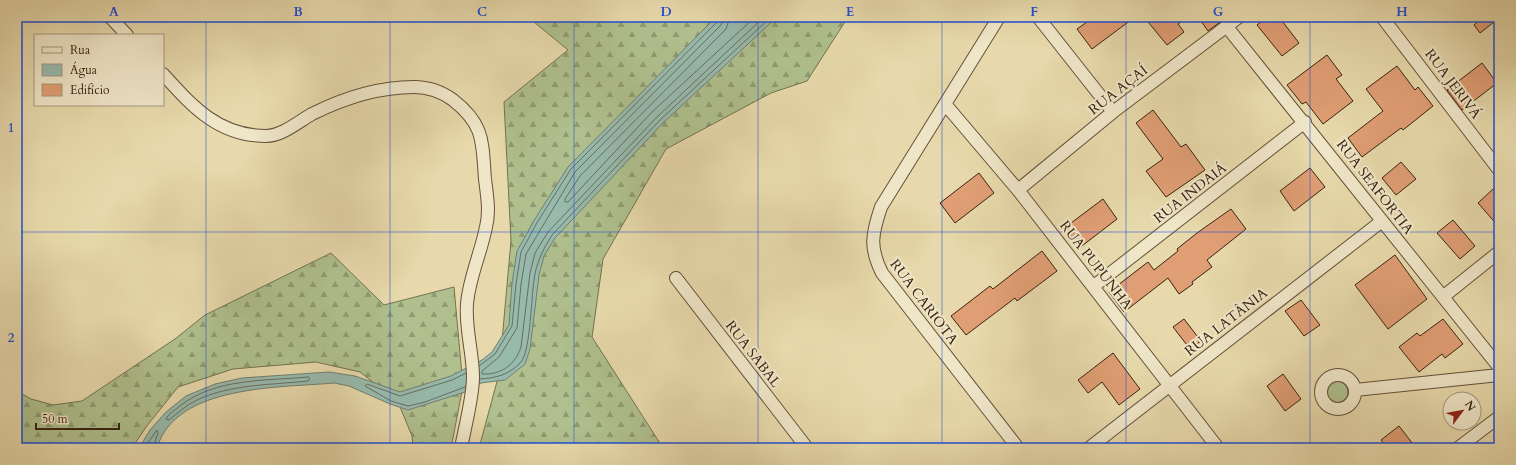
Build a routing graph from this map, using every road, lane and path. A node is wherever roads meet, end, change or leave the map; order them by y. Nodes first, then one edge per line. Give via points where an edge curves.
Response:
1 (110, 17) edge
2 (999, 17) edge
3 (1038, 17) edge
4 (1239, 17) edge
5 (1382, 17) edge
6 (1227, 27) junction
7 (126, 34) edge
8 (164, 75) edge
9 (945, 104) junction
10 (1113, 112) junction
11 (1305, 122) junction
12 (1499, 170) edge
13 (1018, 190) junction
14 (1382, 221) junction
15 (1499, 252) edge
16 (676, 278) dead end
17 (1094, 286) junction
18 (1444, 296) junction
19 (1499, 367) edge
20 (1499, 375) edge
21 (1170, 386) junction
22 (1356, 390) dead end
23 (1499, 417) edge
24 (461, 448) edge
25 (807, 448) edge
26 (1018, 448) edge
27 (1089, 448) edge
28 (1218, 448) edge
29 (1458, 448) edge

1 - 7 street
2 - 9 street, RUA CARIOTA
3 - 10 street
4 - 6 street, RUA AÇAÍ
5 - 12 street, RUA JERIVÁ
6 - 10 street, RUA AÇAÍ
6 - 11 street, RUA SEAFORTIA
8 - 24 street via 198,110 217,123 254,135 277,134 339,102 376,90 416,87 435,91 447,96 467,111 482,142 488,209 487,226 468,291 473,380
9 - 13 street, RUA PUPUNHA
9 - 26 street, RUA CARIOTA via 881,207 872,242 874,253 882,274
10 - 13 street, RUA AÇAÍ
11 - 14 street, RUA SEAFORTIA
11 - 17 street, RUA INDAIÁ
13 - 17 street, RUA PUPUNHA
14 - 18 street, RUA SEAFORTIA
14 - 21 street, RUA LATÂNIA
15 - 18 street
16 - 25 street, RUA SABAL
17 - 21 street, RUA PUPUNHA
18 - 19 street, RUA SEAFORTIA
20 - 22 street
21 - 27 street, RUA LATÂNIA
21 - 28 street, RUA PUPUNHA
23 - 29 street

